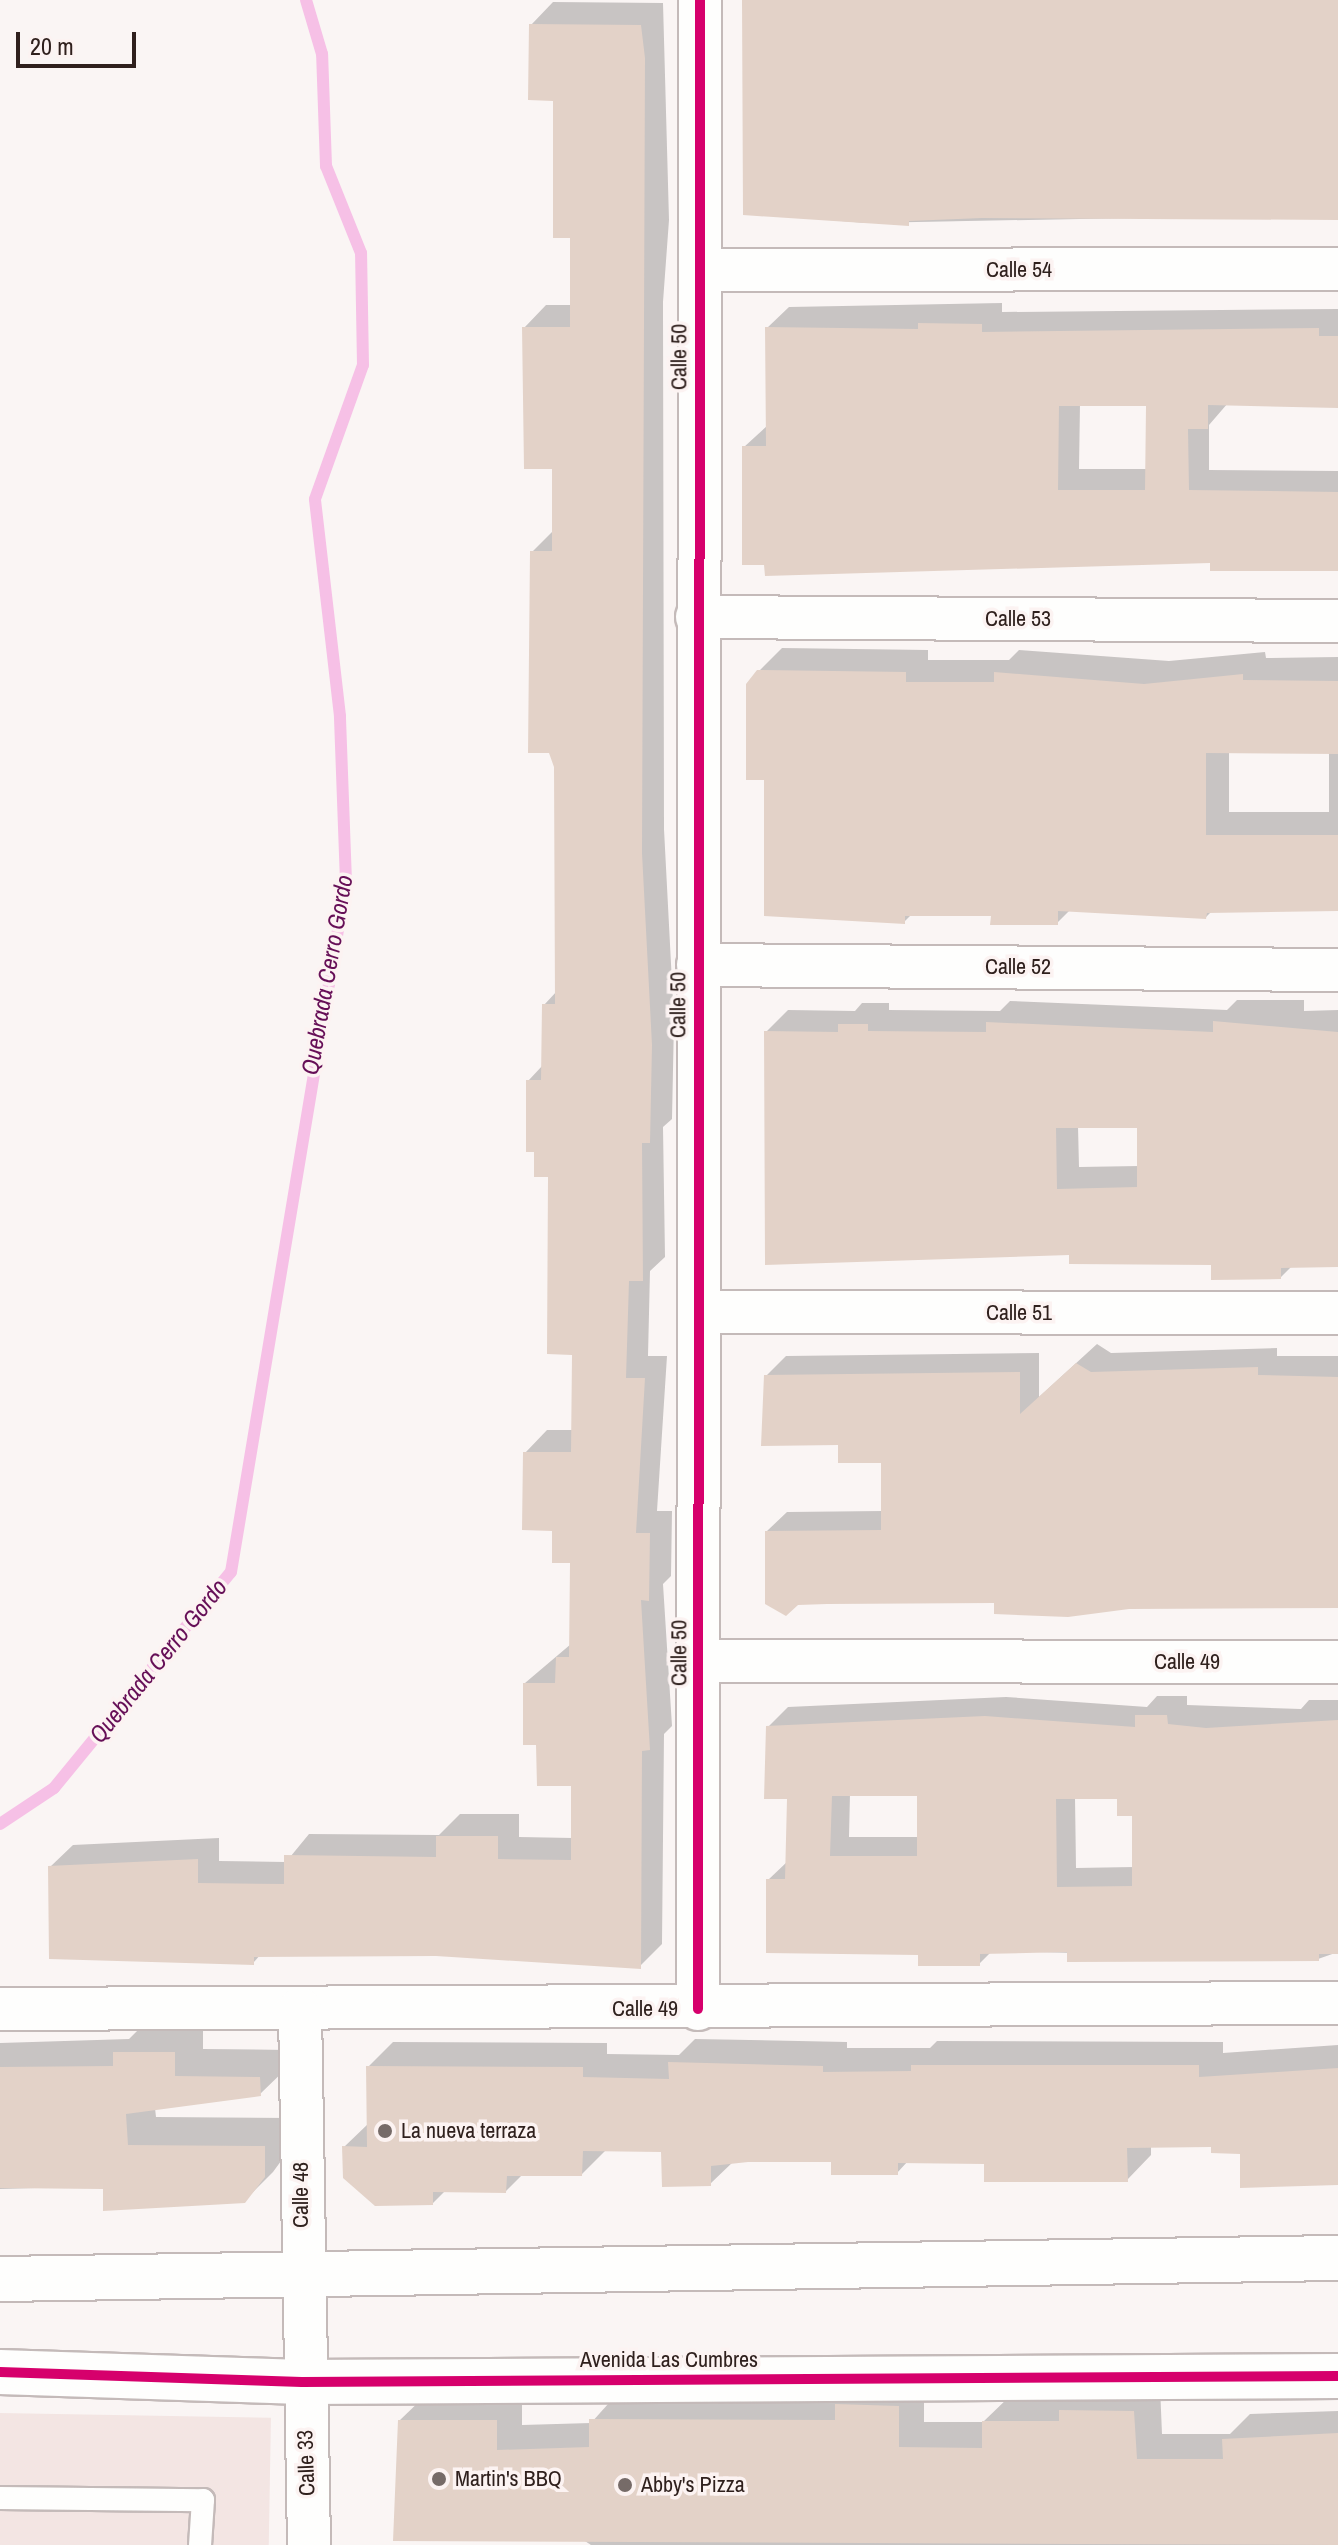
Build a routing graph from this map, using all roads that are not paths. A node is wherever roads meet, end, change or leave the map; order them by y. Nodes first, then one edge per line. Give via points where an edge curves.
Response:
1 (700, 0) edge
2 (1338, 269) edge
3 (700, 270) junction
4 (697, 617) junction
5 (1338, 621) edge
6 (698, 965) junction
7 (1338, 970) edge
8 (699, 1312) junction
9 (1338, 1313) edge
10 (699, 1661) junction
11 (1338, 1662) edge
12 (1338, 2003) edge
13 (0, 2009) edge
14 (300, 2009) junction
15 (698, 2009) junction
16 (1338, 2258) edge
17 (301, 2272) junction
18 (0, 2279) edge
19 (0, 2372) edge
20 (1338, 2376) edge
21 (302, 2382) junction
22 (0, 2498) edge
23 (200, 2545) edge
24 (309, 2545) edge

1 - 3 street, Calle 50
2 - 3 street, Calle 54
3 - 4 street, Calle 50
4 - 5 street, Calle 53
4 - 6 street, Calle 50
6 - 7 street, Calle 52
6 - 8 street, Calle 50
8 - 9 street, Calle 51
8 - 10 street, Calle 50
10 - 11 street, Calle 49
10 - 15 street, Calle 50
12 - 15 street, Calle 49
13 - 14 street, Calle 49
14 - 15 street, Calle 49
14 - 17 street, Calle 48
16 - 17 street
17 - 18 street
17 - 21 street, Calle 48
19 - 21 street, Avenida Las Cumbres
20 - 21 street, Avenida Las Cumbres
21 - 24 street, Calle 33
22 - 23 lane via 203,2500

